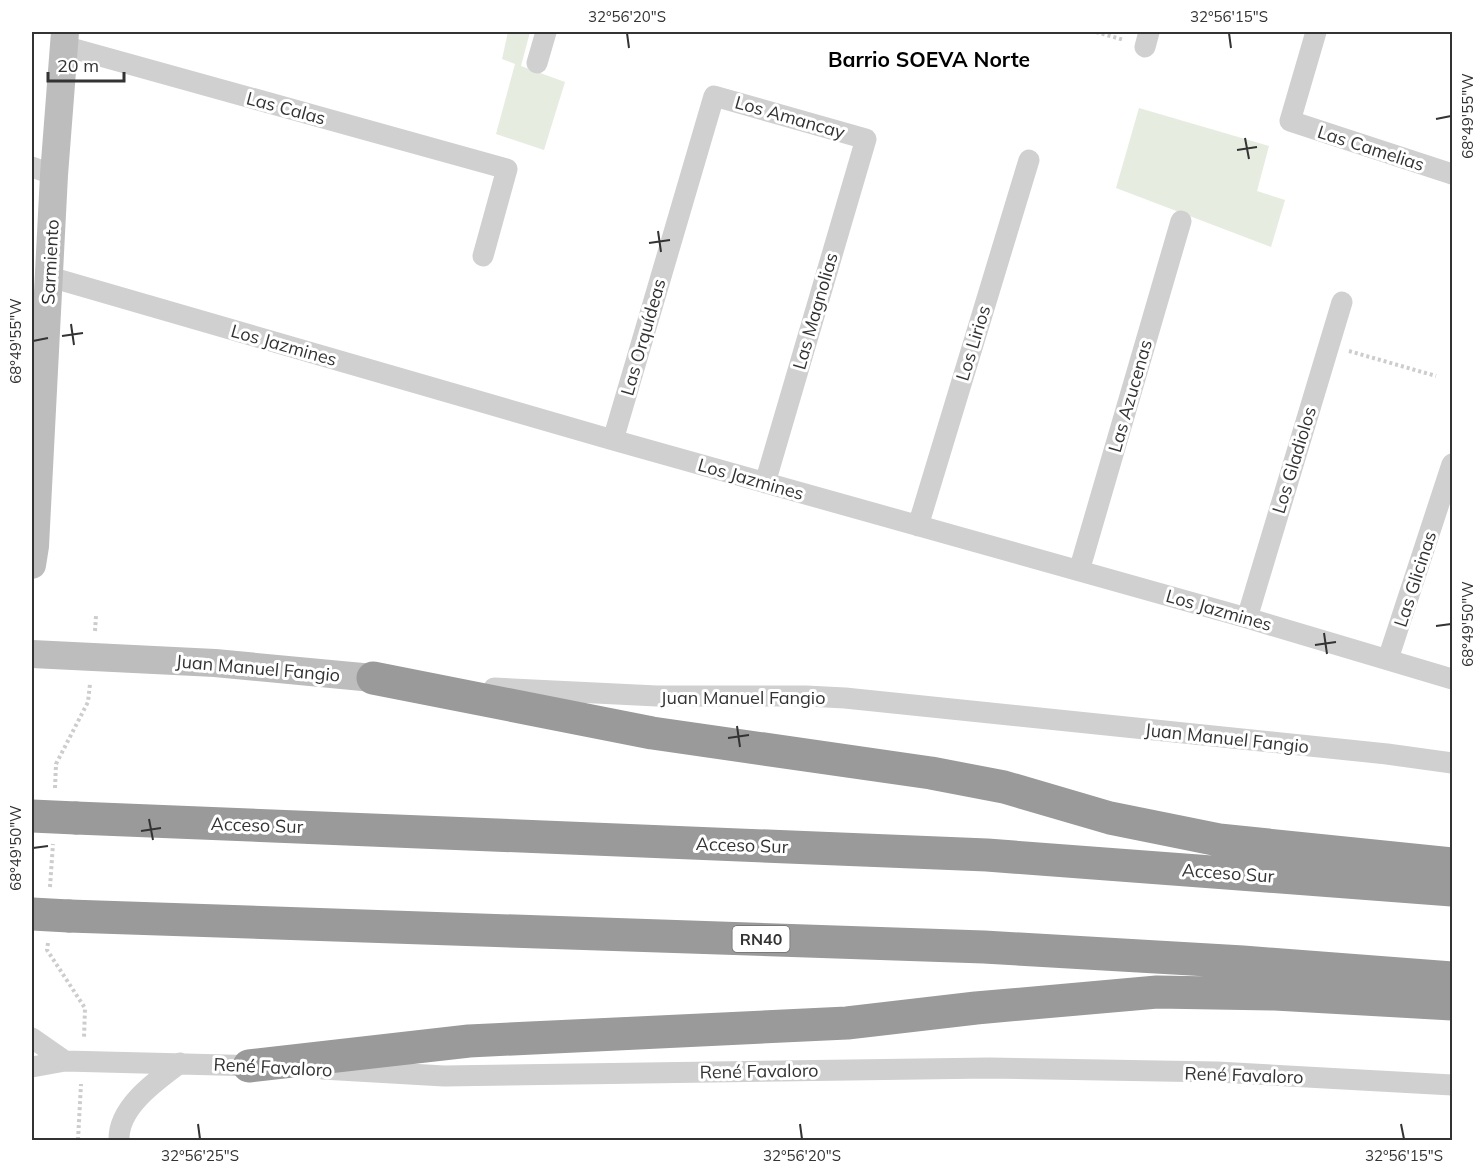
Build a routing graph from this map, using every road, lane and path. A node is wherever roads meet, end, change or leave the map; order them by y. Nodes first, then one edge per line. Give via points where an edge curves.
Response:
1 (546, 32) edge
2 (1316, 32) edge
3 (64, 39) edge
4 (537, 63) dead end
5 (714, 96) joint
6 (866, 139) joint
7 (1029, 160) dead end
8 (43, 171) edge
9 (1452, 174) edge
10 (1181, 221) dead end
11 (483, 256) dead end
12 (50, 277) junction
13 (1342, 302) dead end
14 (1328, 345) junction
15 (1436, 376) dead end
16 (613, 440) junction
17 (1452, 464) edge
18 (765, 483) junction
19 (918, 526) junction
20 (32, 565) edge
21 (1079, 571) junction
22 (96, 616) dead end
23 (1247, 618) junction
24 (32, 654) edge
25 (92, 658) junction
26 (1388, 659) junction
27 (373, 678) junction
28 (1452, 679) edge
29 (1452, 763) edge
30 (54, 817) edge
31 (1452, 864) edge
32 (1452, 890) edge
33 (50, 915) edge
34 (1452, 978) edge
35 (1452, 1004) edge
36 (32, 1038) edge
37 (74, 1061) junction
38 (180, 1064) junction
39 (249, 1066) junction
40 (32, 1067) edge
41 (1452, 1085) edge
42 (78, 1140) edge
43 (119, 1140) edge

1 - 4 street
2 - 9 street, Las Camelias via 1290,121
3 - 8 main road, Sarmiento
3 - 11 street, Las Calas via 507,169
5 - 6 street, Los Amancay
5 - 16 street, Las Orquídeas
6 - 18 street, Las Magnolias
7 - 19 street, Los Lirios
8 - 12 main road, Sarmiento
10 - 21 street, Las Azucenas
12 - 16 street, Los Jazmines
12 - 20 main road, Sarmiento
13 - 14 street, Los Gladiolos
14 - 15 path
14 - 23 street, Los Gladiolos
16 - 18 street, Los Jazmines
17 - 26 street, Las Glicinas
18 - 19 street, Los Jazmines
19 - 21 street, Los Jazmines
21 - 23 street, Los Jazmines
22 - 25 path
23 - 26 street, Los Jazmines
24 - 25 main road, Juan Manuel Fangio
25 - 27 main road, Juan Manuel Fangio via 215,663
25 - 30 path via 88,702 56,764
26 - 28 street, Los Jazmines
27 - 29 street, Juan Manuel Fangio via 657,696 845,698
27 - 31 highway via 652,733 931,772 1200,837
30 - 32 highway, Acceso Sur via 987,855
30 - 33 path
33 - 34 highway, RN40 via 984,947
33 - 37 path via 47,950 85,1008
35 - 39 highway via 1157,992 847,1023 469,1041
36 - 37 street
37 - 38 street, René Favaloro
37 - 40 street, René Favaloro
37 - 42 path
38 - 39 street, René Favaloro
38 - 43 street via 149,1086 125,1116
39 - 41 street, René Favaloro via 444,1076 989,1068 1217,1072

